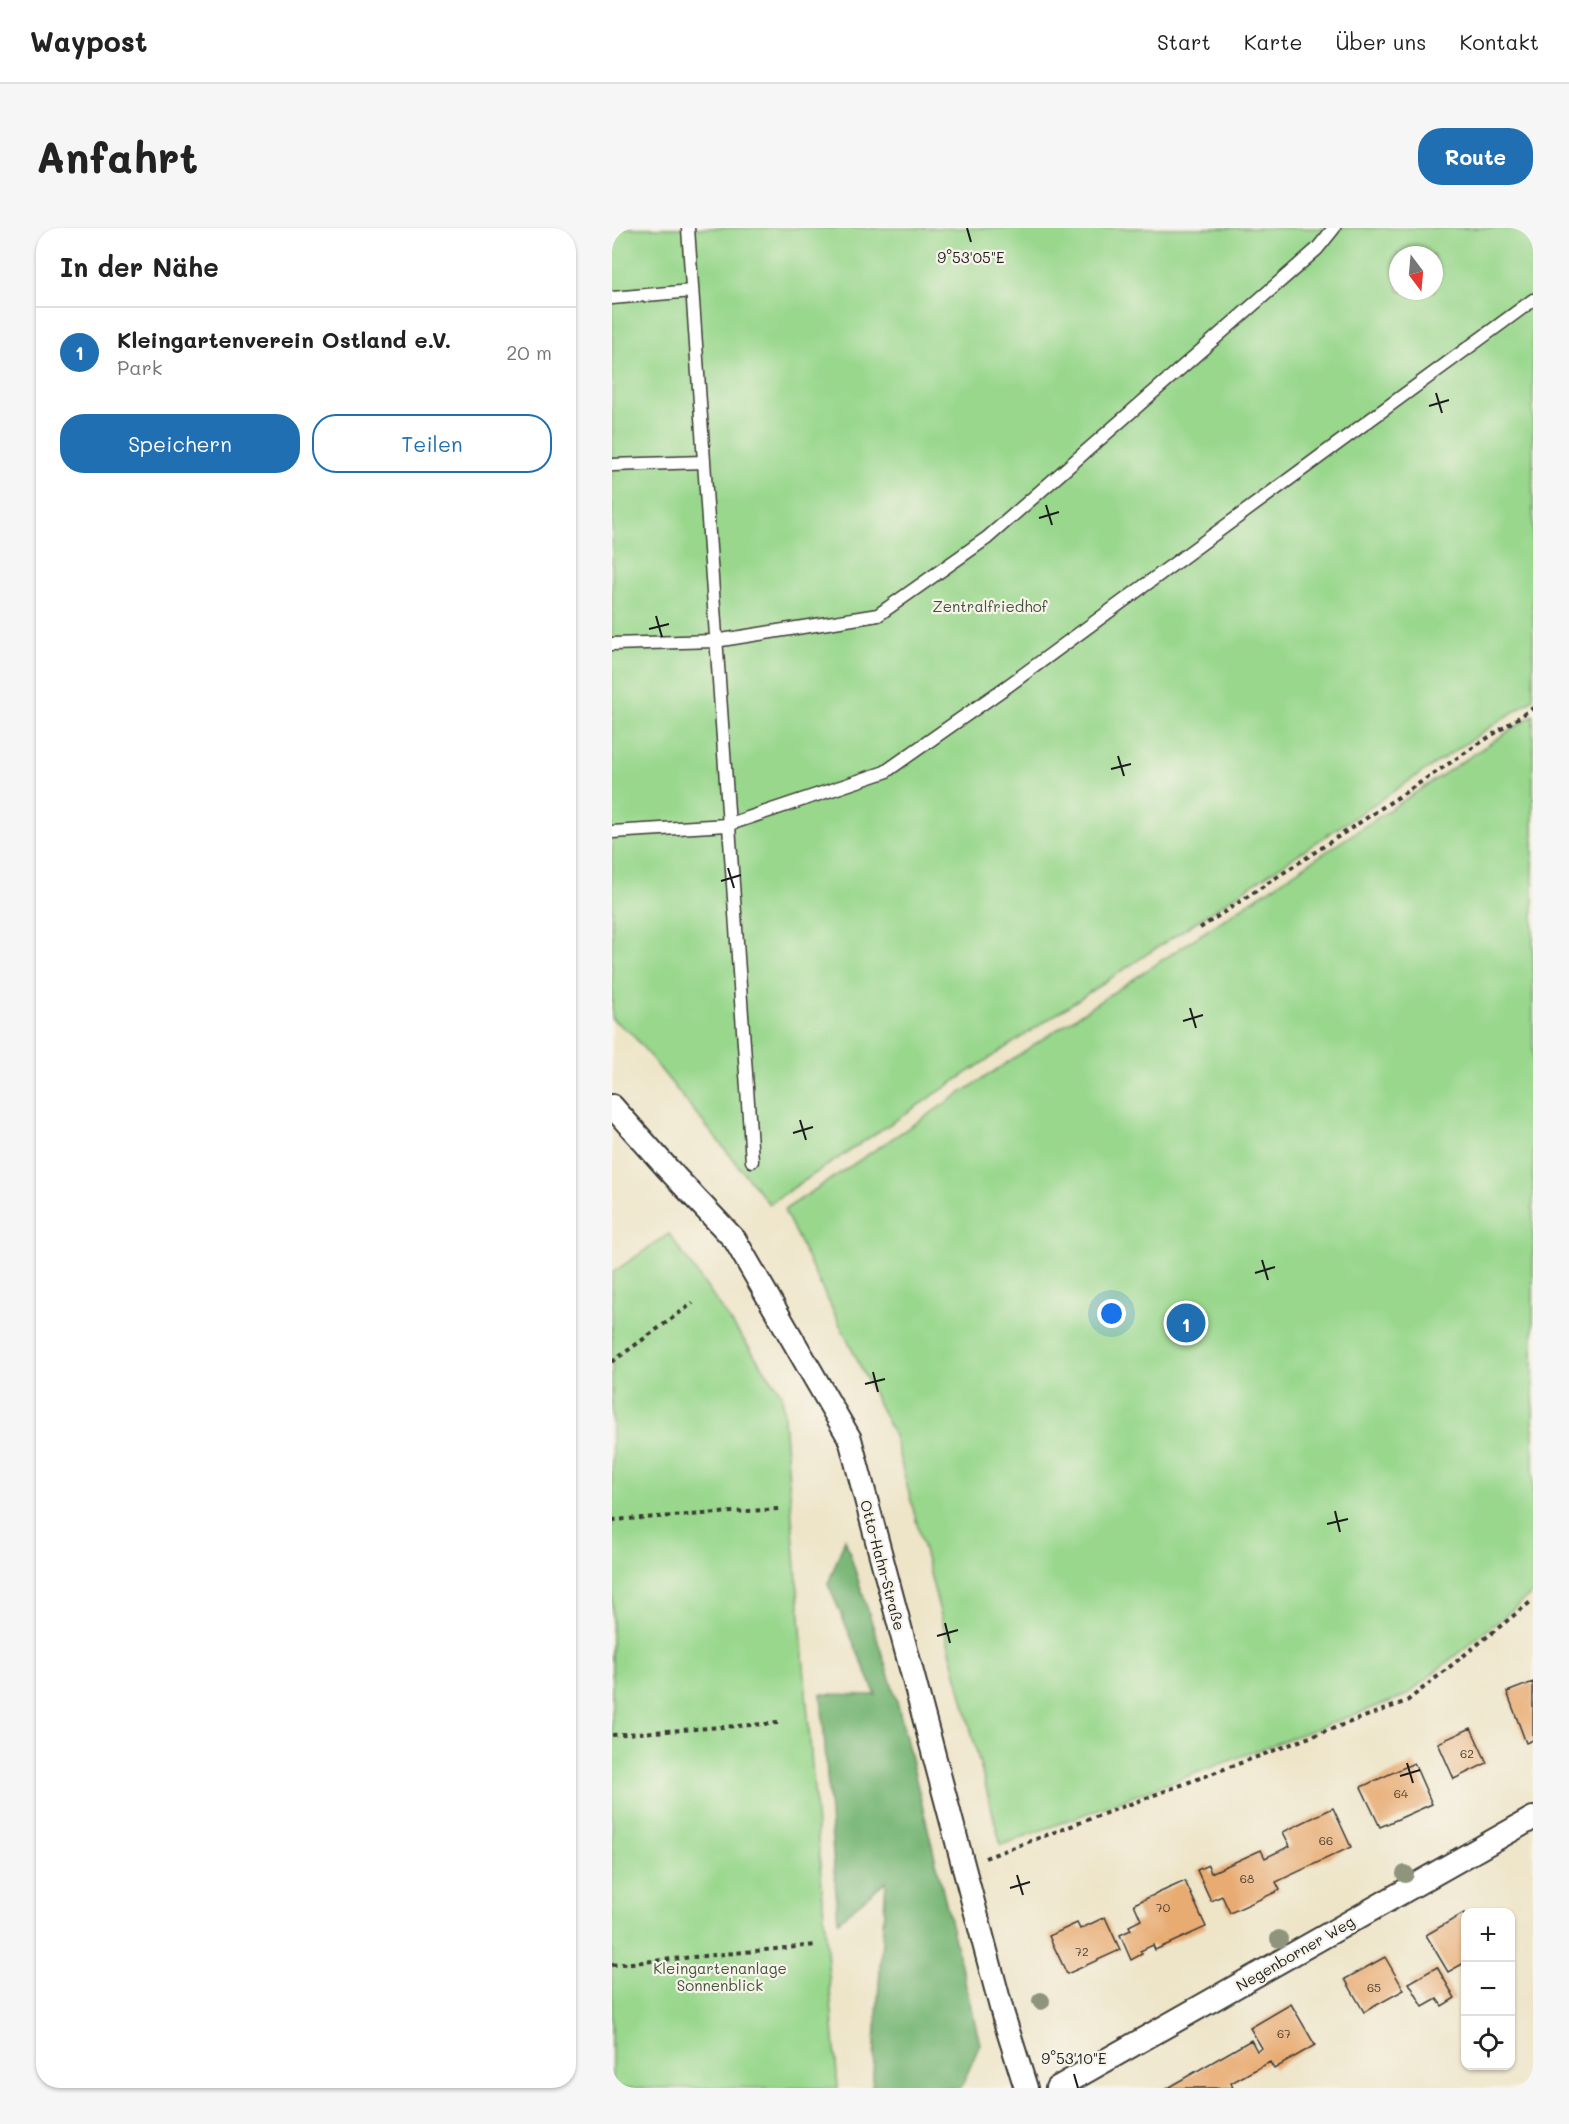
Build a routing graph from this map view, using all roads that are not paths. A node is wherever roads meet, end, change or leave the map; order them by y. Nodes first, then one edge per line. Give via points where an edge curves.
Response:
1 (688, 228) edge
2 (1334, 228) edge
3 (692, 291) junction
4 (612, 298) edge
5 (1533, 300) edge
6 (704, 462) junction
7 (612, 465) edge
8 (715, 641) junction
9 (612, 644) edge
10 (727, 825) junction
11 (612, 832) edge
12 (612, 1106) edge
13 (752, 1161) dead end
14 (1533, 1818) edge
15 (1026, 2088) edge
16 (1057, 2088) edge

1 - 3 lane
2 - 8 lane via 1317,249 987,538 878,615
3 - 4 lane
3 - 6 lane
5 - 10 lane via 1009,686 885,772
6 - 7 lane
6 - 8 lane
8 - 9 lane
8 - 10 lane
10 - 11 lane
10 - 13 lane
12 - 15 street, Otto-Hahn-Straße via 735,1240 850,1439 1003,2015
14 - 16 street, Negenborner Weg

